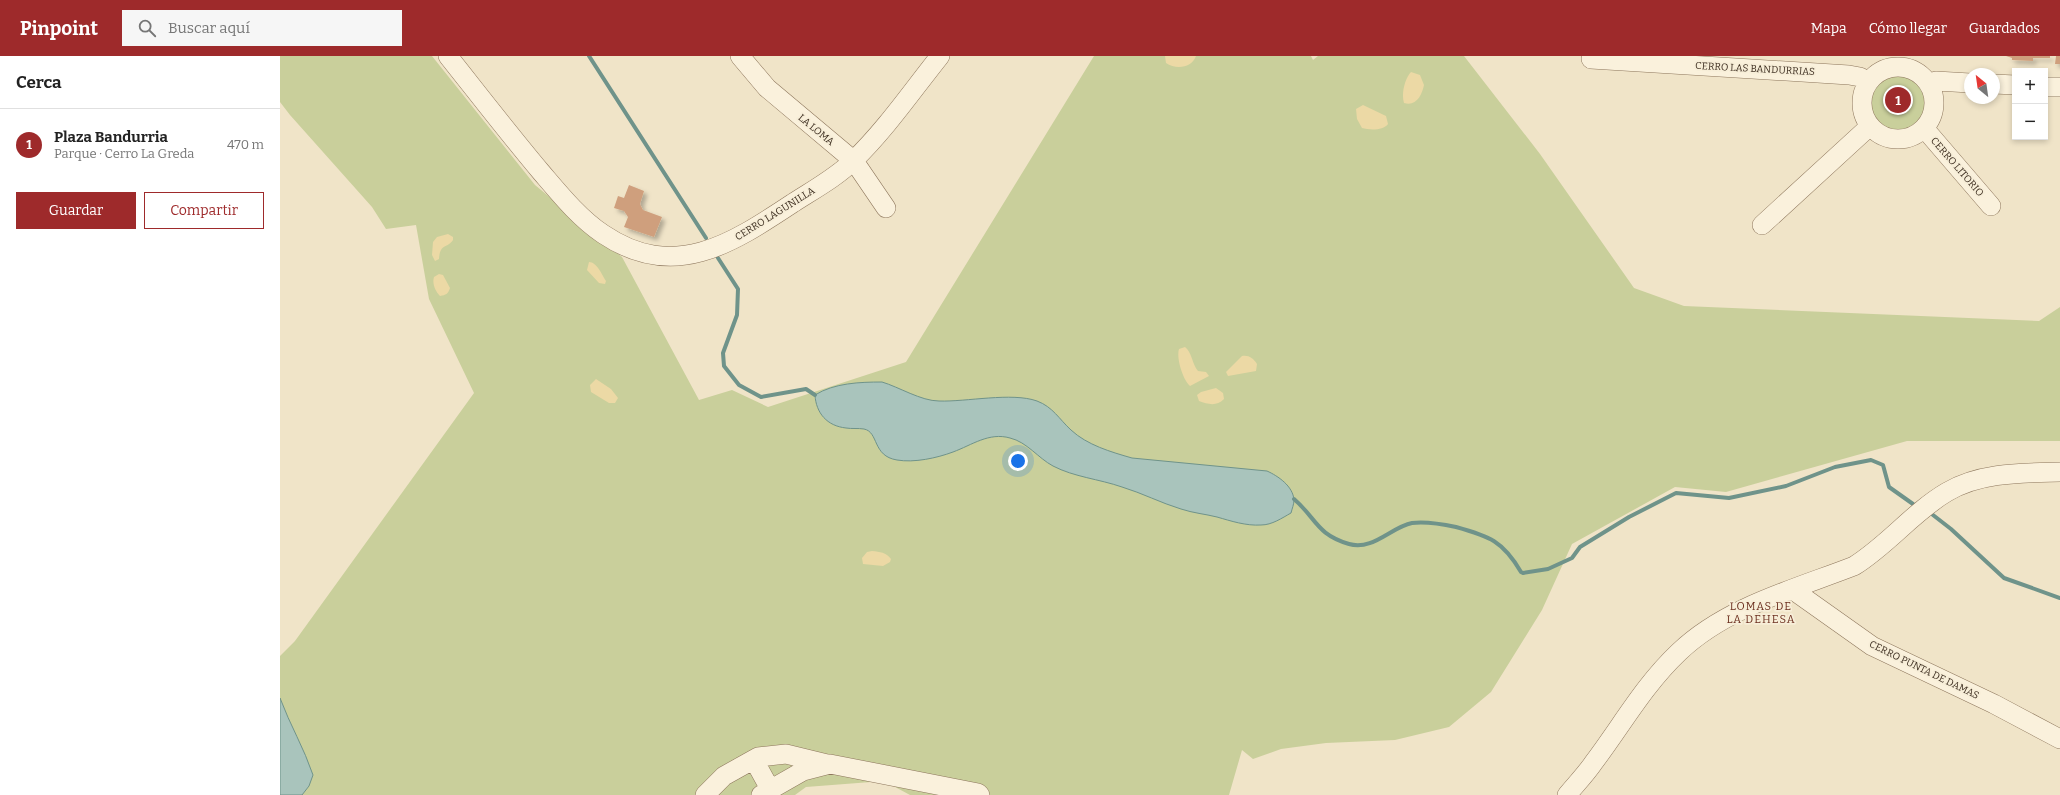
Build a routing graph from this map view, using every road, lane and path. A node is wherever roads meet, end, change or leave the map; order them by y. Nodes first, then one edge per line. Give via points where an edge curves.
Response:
1 (448, 56) edge
2 (740, 56) edge
3 (940, 56) edge
4 (1591, 59) dead end
5 (1899, 62) edge
6 (1869, 82) junction
7 (1964, 83) edge
8 (1929, 84) junction
9 (2000, 84) edge
10 (2012, 85) edge
11 (2048, 87) edge
12 (2060, 87) edge
13 (1870, 126) junction
14 (1924, 128) junction
15 (854, 161) junction
16 (1991, 206) dead end
17 (886, 208) dead end
18 (1762, 225) dead end
19 (2060, 472) edge
20 (1793, 590) junction
21 (2060, 739) edge
22 (754, 760) junction
23 (832, 765) junction
24 (945, 791) edge
25 (766, 792) edge
26 (983, 794) edge
27 (705, 795) edge
28 (1567, 795) edge

1 - 15 street, CERRO LAGUNILLA via 532,162 579,213 608,237 640,251 678,256 718,248 759,226
2 - 15 street, LA LOMA via 767,88
3 - 15 street, CERRO LAGUNILLA
4 - 6 street, CERRO LAS BANDURRIAS via 1849,75
5 - 6 street
5 - 8 street
6 - 13 street via 1862,104 1864,116
7 - 8 street via 1936,81
8 - 14 street via 1934,107 1931,119
9 - 10 street
11 - 12 street
13 - 14 street via 1879,134 1902,139 1914,136
13 - 18 street
14 - 16 street, CERRO LITORIO
15 - 17 street, LA LOMA
19 - 20 street via 1993,476 1970,481 1947,491 1872,555
20 - 21 street, CERRO PUNTA DE DAMAS via 1872,646 1994,704
20 - 28 street via 1731,616 1679,651 1651,681 1594,762
22 - 23 street via 758,757 786,754
22 - 25 street
22 - 27 street via 724,776
23 - 24 street
23 - 25 street via 804,771
24 - 26 street

